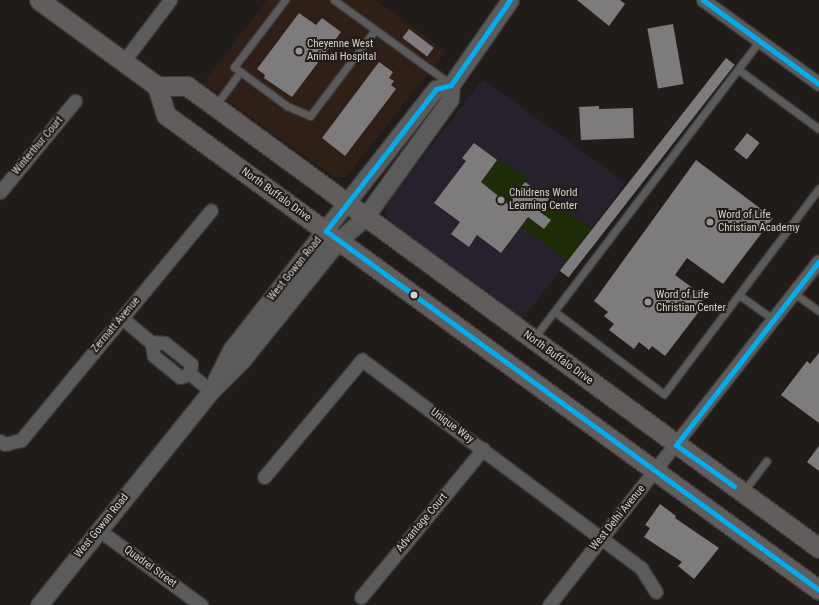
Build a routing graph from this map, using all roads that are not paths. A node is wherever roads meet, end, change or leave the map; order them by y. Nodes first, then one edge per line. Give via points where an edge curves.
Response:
1 (39, 0) edge
2 (170, 0) edge
3 (285, 0) edge
4 (334, 0) edge
5 (510, 0) edge
6 (702, 0) edge
7 (375, 30) junction
8 (759, 42) junction
9 (123, 62) junction
10 (739, 70) junction
11 (240, 72) junction
12 (819, 84) edge
13 (451, 85) junction
14 (157, 86) junction
15 (75, 101) dead end
16 (215, 107) junction
17 (819, 129) edge
18 (819, 188) edge
19 (0, 192) edge
20 (347, 204) junction
21 (211, 210) dead end
22 (365, 217) junction
23 (333, 236) junction
24 (819, 261) edge
25 (794, 293) junction
26 (739, 295) junction
27 (819, 311) edge
28 (555, 312) junction
29 (122, 318) junction
30 (774, 320) junction
31 (533, 340) junction
32 (151, 342) junction
33 (170, 347) junction
34 (159, 360) junction
35 (190, 374) junction
36 (211, 392) junction
37 (0, 441) edge
38 (676, 445) junction
39 (483, 449) junction
40 (766, 460) dead end
41 (654, 472) junction
42 (264, 477) dead end
43 (743, 492) junction
44 (99, 530) junction
45 (602, 538) junction
46 (819, 548) edge
47 (819, 590) edge
48 (656, 592) dead end
49 (361, 597) dead end
50 (39, 605) edge
51 (201, 605) edge
52 (549, 605) edge

1 - 9 main road
2 - 9 street
3 - 11 lane via 234,67
4 - 7 lane
5 - 13 street, West Gowan Road
6 - 8 street
7 - 11 lane via 310,116 287,106
7 - 13 lane
8 - 10 lane
8 - 12 street
9 - 14 main road
10 - 17 lane
10 - 28 lane
11 - 16 lane
13 - 20 street, West Gowan Road via 436,89
13 - 22 street, West Gowan Road via 450,99
14 - 16 main road, North Buffalo Drive via 187,86
14 - 23 main road, North Buffalo Drive via 166,115
15 - 19 street, Winterthur Court
16 - 20 main road, North Buffalo Drive
18 - 26 lane
20 - 22 main road, North Buffalo Drive
20 - 23 street, West Gowan Road
21 - 29 street, Zermatt Avenue
22 - 23 street, West Gowan Road
22 - 31 main road, North Buffalo Drive
23 - 36 street, West Gowan Road via 231,350
23 - 41 main road, North Buffalo Drive
24 - 25 street, West Delhi Avenue
25 - 27 lane
25 - 30 street, West Delhi Avenue
26 - 28 lane via 664,394
26 - 30 lane
28 - 31 lane
29 - 32 street
29 - 37 street, Zermatt Avenue via 21,440 5,444
30 - 38 street, West Delhi Avenue
31 - 38 main road, North Buffalo Drive
32 - 33 street via 165,343
32 - 34 street via 154,356
33 - 34 lane
33 - 35 street via 191,364
34 - 35 street via 180,377
35 - 36 street
36 - 44 street, West Gowan Road
38 - 41 street, West Delhi Avenue
38 - 43 main road, North Buffalo Drive
39 - 42 street, Unique Way via 362,360
39 - 45 street, Unique Way
39 - 49 street, Advantage Court
40 - 43 lane
41 - 45 street, West Delhi Avenue
41 - 47 main road, North Buffalo Drive
43 - 46 main road, North Buffalo Drive
44 - 50 street, West Gowan Road
44 - 51 street, Quadrel Street
45 - 48 street, Unique Way via 642,568
45 - 52 street, West Delhi Avenue

